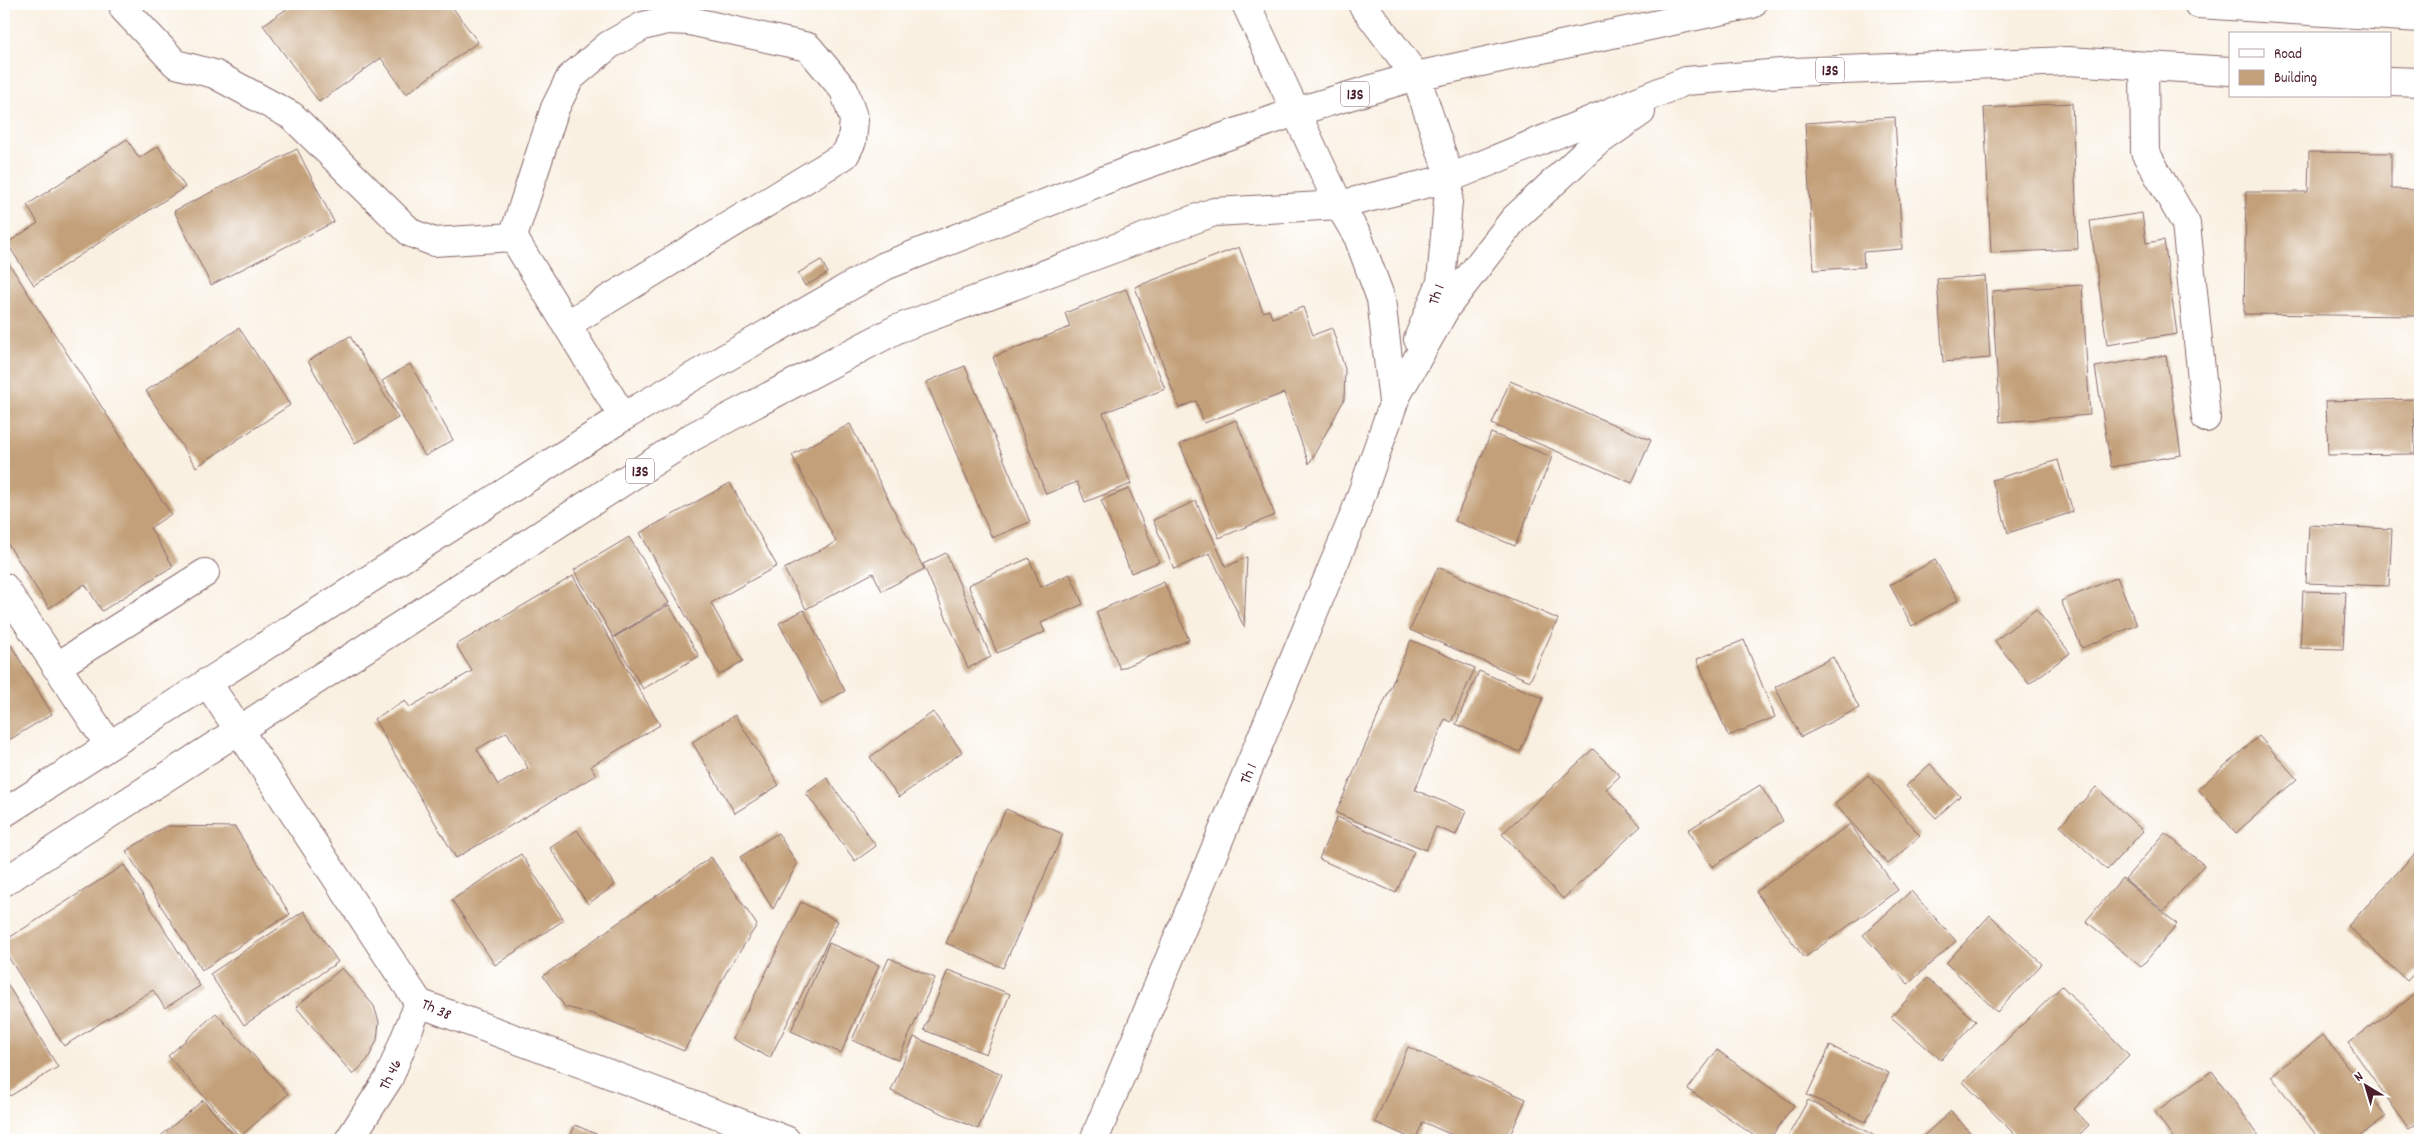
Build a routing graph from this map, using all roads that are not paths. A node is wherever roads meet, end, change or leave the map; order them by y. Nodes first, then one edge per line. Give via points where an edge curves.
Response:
1 (1246, 4) edge
2 (1362, 4) edge
3 (1752, 4) edge
4 (2198, 4) edge
5 (124, 10) dead end
6 (2420, 18) edge
7 (2144, 66) junction
8 (2229, 71) edge
9 (1416, 76) junction
10 (2392, 81) edge
11 (1686, 82) junction
12 (2420, 82) edge
13 (1295, 112) junction
14 (1450, 178) junction
15 (1339, 206) junction
16 (513, 238) junction
17 (566, 325) junction
18 (1393, 402) junction
19 (623, 417) junction
20 (2206, 418) dead end
21 (205, 573) dead end
22 (4, 588) edge
23 (56, 667) junction
24 (207, 682) junction
25 (239, 728) junction
26 (109, 745) junction
27 (4, 813) edge
28 (4, 882) edge
29 (419, 1003) junction
30 (349, 1140) edge
31 (786, 1140) edge
32 (1094, 1140) edge

1 - 13 main road, Th 1
2 - 9 main road
3 - 9 main road, 13S
4 - 6 main road
5 - 16 main road via 176,64 214,74 292,116 411,233 434,242
7 - 8 main road, 13S
7 - 11 main road, 13S via 2068,61 1793,72
7 - 20 main road via 2145,152 2186,224
9 - 13 main road, 13S
9 - 14 main road
10 - 12 main road
11 - 14 main road, 13S
11 - 18 main road via 1595,144 1514,219 1447,306
13 - 15 main road, Th 1
13 - 19 main road, 13S via 1133,169 885,266
14 - 15 main road, 13S
14 - 18 main road, Th 1 via 1441,282
15 - 18 main road, Th 1 via 1358,237 1381,298
15 - 25 main road, 13S via 1214,212 897,329 692,437
16 - 17 main road
16 - 17 main road via 555,108 570,78 609,45 643,26 667,20 690,21 808,47 844,90 854,120 852,141 845,155
17 - 19 main road
18 - 32 main road, Th 1 via 1355,513
19 - 24 main road, 13S
21 - 23 main road
22 - 23 main road
23 - 26 main road
24 - 25 main road, Th 38
24 - 26 main road, 13S
25 - 28 main road, 13S
25 - 29 main road, Th 38
26 - 27 main road, 13S
29 - 30 main road, Th 46 via 389,1078
29 - 31 main road, Th 38

